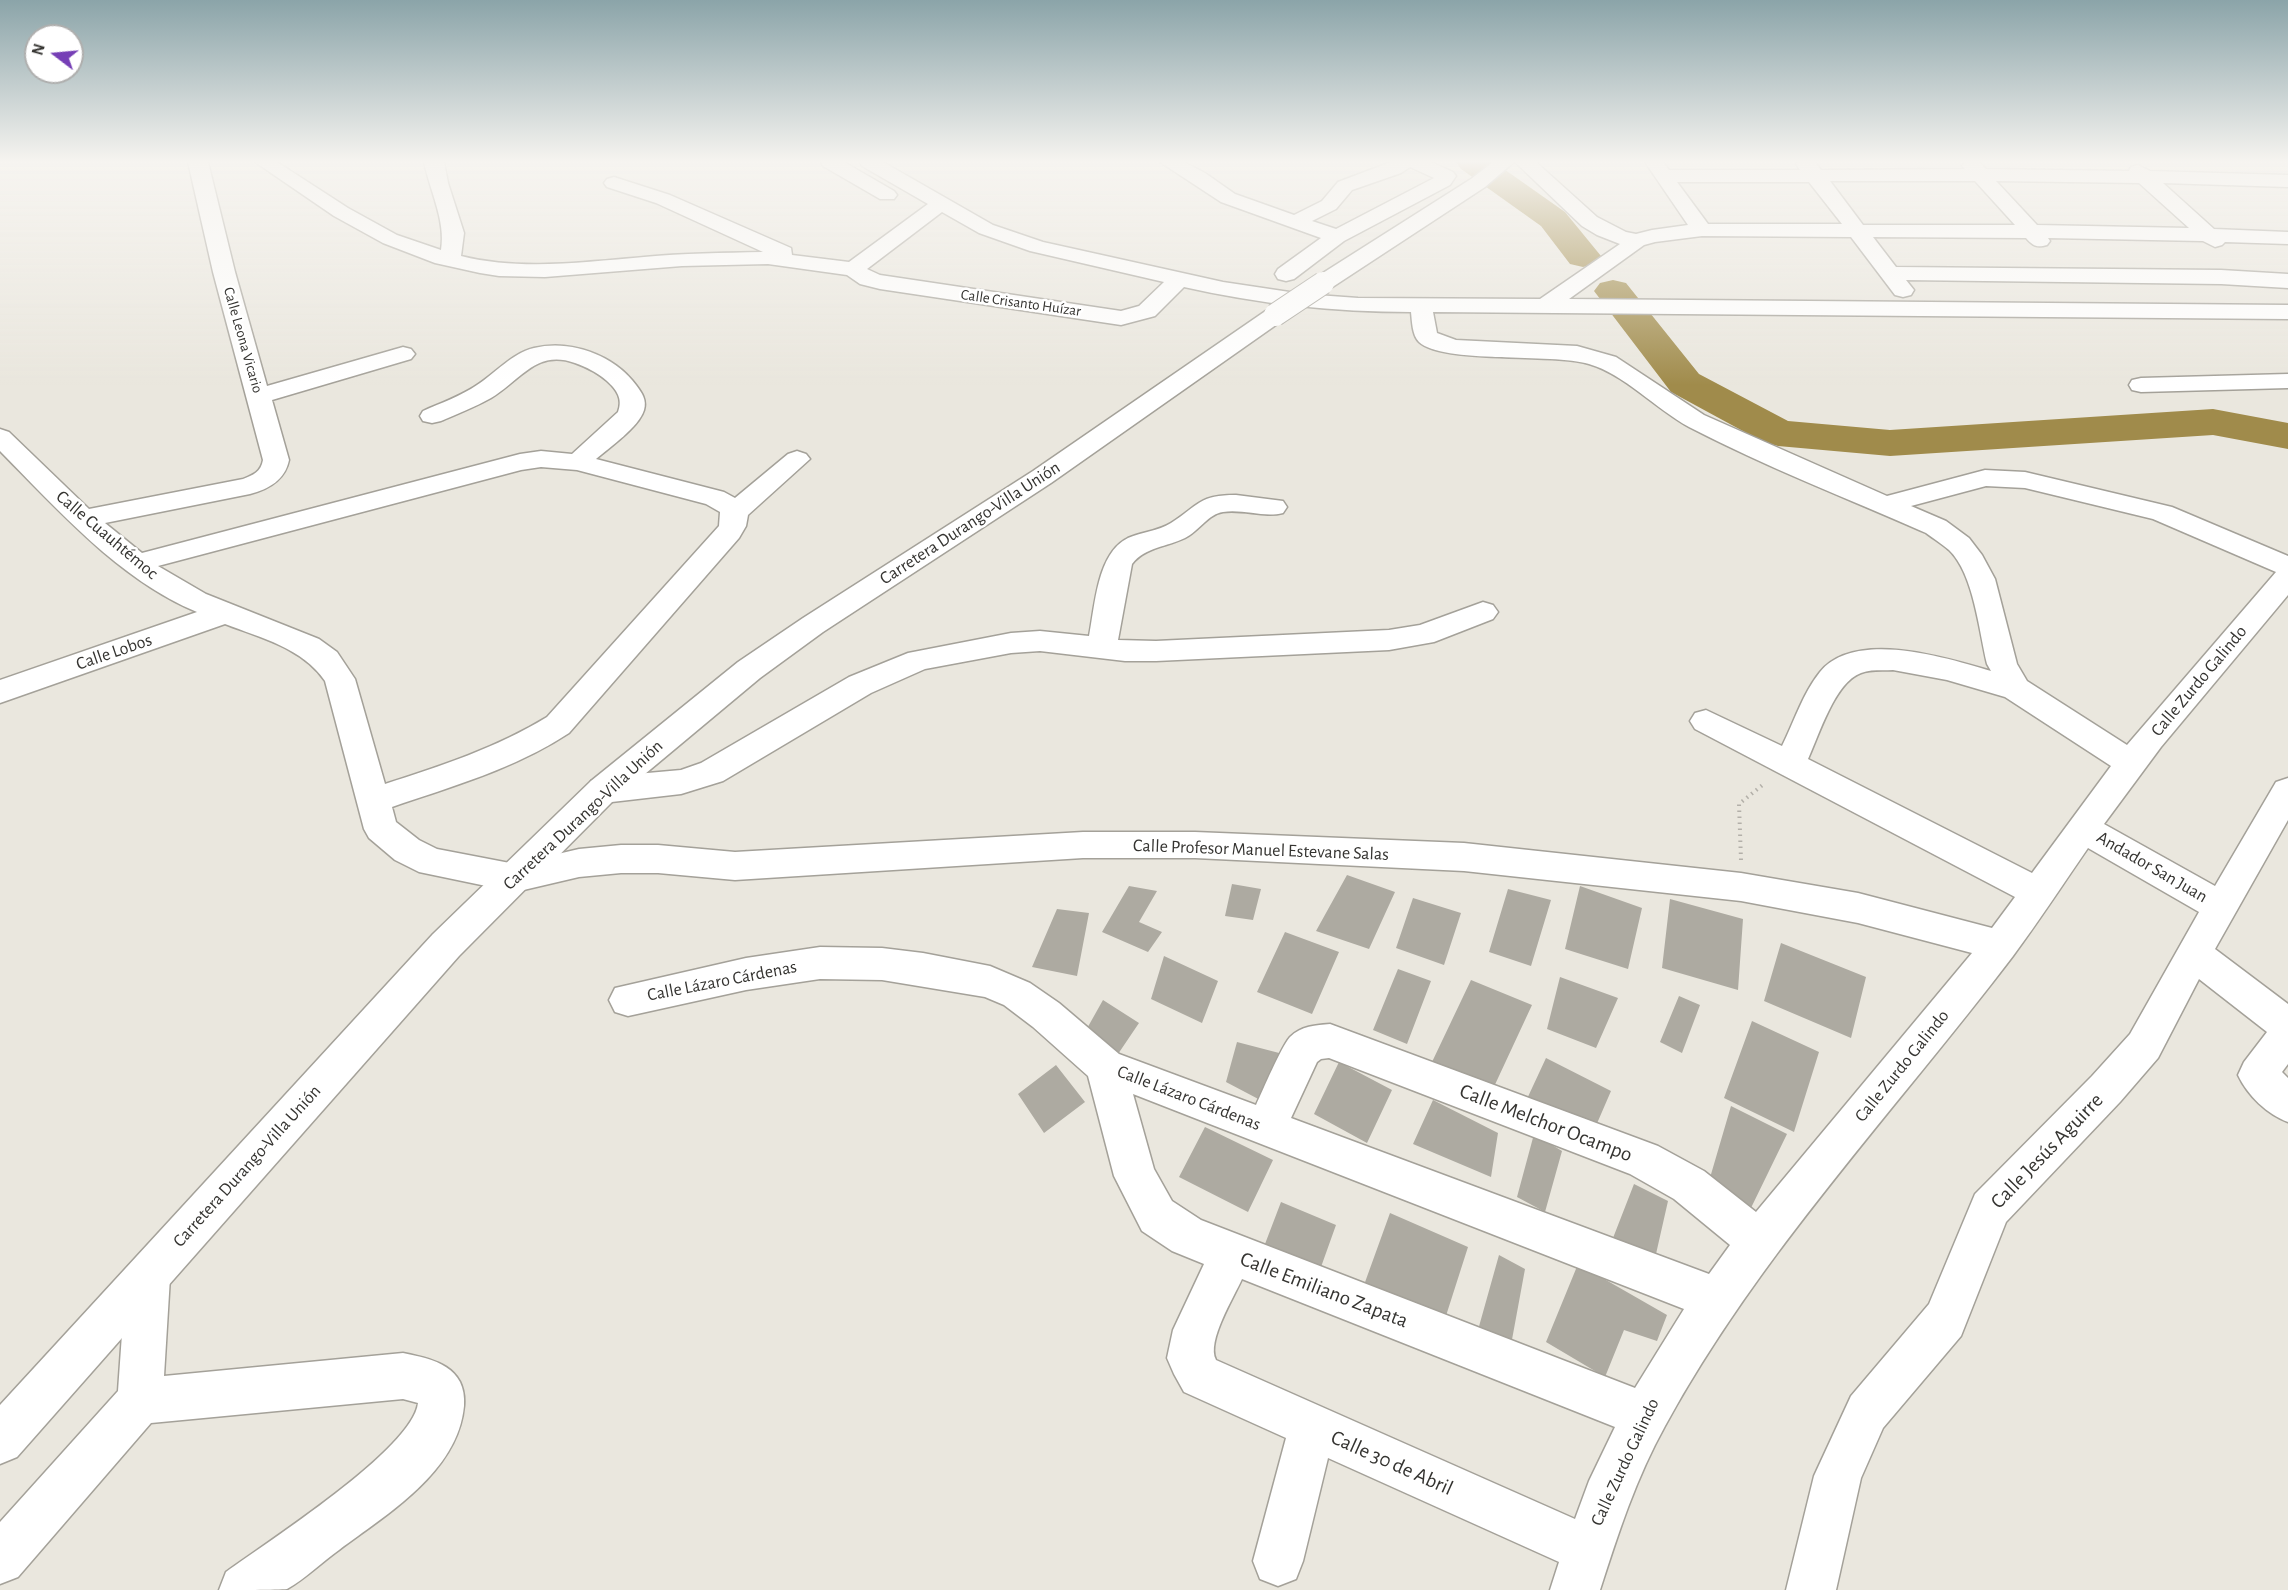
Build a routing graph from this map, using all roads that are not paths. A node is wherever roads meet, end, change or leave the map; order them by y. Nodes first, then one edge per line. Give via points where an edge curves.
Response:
1 (216, 236) edge
2 (387, 236) edge
3 (454, 236) edge
4 (746, 236) edge
5 (898, 236) edge
6 (1004, 236) edge
7 (1392, 236) edge
8 (1395, 236) edge
9 (1618, 236) edge
10 (1632, 236) edge
11 (1651, 236) edge
12 (1861, 236) edge
13 (2035, 236) edge
14 (2209, 236) edge
15 (2240, 236) edge
16 (1337, 237) edge
17 (2288, 238) edge
18 (1637, 241) junction
19 (450, 260) junction
20 (801, 261) junction
21 (853, 269) junction
22 (1890, 273) junction
23 (1286, 274) junction
24 (2070, 274) junction
25 (2248, 278) junction
26 (1178, 280) junction
27 (2288, 281) edge
28 (1223, 289) junction
29 (1421, 305) junction
30 (1545, 306) junction
31 (1917, 308) junction
32 (2288, 312) edge
33 (403, 354) dead end
34 (2288, 381) edge
35 (2141, 385) dead end
36 (258, 396) junction
37 (432, 416) dead end
38 (0, 437) edge
39 (797, 459) dead end
40 (578, 462) junction
41 (1887, 504) junction
42 (1275, 507) dead end
43 (735, 512) junction
44 (83, 519) junction
45 (137, 563) junction
46 (2288, 567) edge
47 (2288, 576) edge
48 (228, 612) junction
49 (1483, 612) dead end
50 (1102, 647) junction
51 (2016, 689) junction
52 (0, 692) edge
53 (1706, 721) dead end
54 (2131, 763) junction
55 (1789, 764) junction
56 (603, 790) junction
57 (2288, 791) edge
58 (374, 800) junction
59 (2082, 828) junction
60 (516, 878) junction
61 (2037, 892) junction
62 (2221, 907) junction
63 (2000, 945) junction
64 (2194, 954) junction
65 (628, 1000) dead end
66 (2288, 1026) edge
67 (2288, 1033) edge
68 (1106, 1066) junction
69 (2288, 1104) edge
70 (1266, 1127) junction
71 (1760, 1241) junction
72 (1232, 1254) junction
73 (148, 1277) junction
74 (1716, 1299) junction
75 (140, 1401) junction
76 (1644, 1415) junction
77 (1312, 1428) junction
78 (0, 1440) edge
79 (0, 1559) edge
80 (1278, 1562) dead end
81 (1580, 1569) edge
82 (244, 1590) edge
83 (1811, 1590) edge

1 - 36 street, Calle Leona Vicario
2 - 19 street, Calle Crisanto Huízar
3 - 19 street
4 - 20 street
5 - 21 street
6 - 26 street
7 - 23 street
8 - 56 street, Carretera Durango-Villa Unión, bridge via 1042,477 767,657
9 - 18 street
10 - 18 street
11 - 18 street
12 - 22 street
13 - 24 street
14 - 25 street
15 - 17 street
16 - 23 street
18 - 30 street
19 - 20 street, Calle Crisanto Huízar via 521,272 712,258
20 - 21 street, Calle Crisanto Huízar
21 - 26 street, Calle Crisanto Huízar via 880,282 1121,318 1143,315
22 - 24 street
22 - 31 street
23 - 28 street
24 - 25 street
25 - 27 street
26 - 28 street
28 - 29 street via 1358,305
29 - 30 street
29 - 41 street via 1426,336 1434,342 1456,347 1594,356 1731,438
30 - 31 street
31 - 32 street
33 - 36 street
34 - 35 street
36 - 44 street, Calle Leona Vicario via 276,460 275,470 265,479 242,488
37 - 40 street via 483,392 542,351 562,351 613,372 634,399 629,416
38 - 44 street, Calle Cuauhtémoc
39 - 43 street
40 - 43 street via 715,498
40 - 45 street via 520,462
41 - 46 street via 1985,478 2025,480 2162,513
41 - 51 street via 1936,527 1959,544 1972,561 1981,579 2002,664
42 - 50 street via 1227,502 1213,505 1175,532 1135,544 1124,552 1118,563
43 - 58 street via 736,521 729,532 558,725 511,752
44 - 45 street, Calle Cuauhtémoc
45 - 48 street, Calle Cuauhtémoc via 175,590
47 - 54 street, Calle Zurdo Galindo
48 - 52 street, Calle Lobos
48 - 58 street, Calle Cuauhtémoc via 308,646 326,659 340,679
49 - 50 street via 1424,635 1389,640 1156,651
50 - 56 street via 1040,641 1011,643 919,660 860,685 712,772 681,782
51 - 54 street
51 - 55 street via 1915,663 1887,658 1861,660 1844,666 1831,679
53 - 55 street
54 - 59 street, Calle Zurdo Galindo
55 - 61 street
56 - 60 street, Carretera Durango-Villa Unión
57 - 62 street, Calle Jesús Aguirre
58 - 60 street, Calle Cuauhtémoc via 381,829 407,850 431,862
59 - 61 street, Calle Zurdo Galindo
59 - 62 street, Andador San Juan
60 - 63 street, Calle Profesor Manuel Estevane Salas via 579,863 621,859 735,866 1083,845 1195,845 1475,858 1741,887 1858,908
60 - 73 street, Carretera Durango-Villa Unión via 384,1012
61 - 63 street, Calle Zurdo Galindo
62 - 64 street, Calle Jesús Aguirre
63 - 71 street, Calle Zurdo Galindo
64 - 66 street
64 - 83 street, Calle Jesús Aguirre via 2144,1046 1990,1208 1945,1320 1868,1412 1838,1476
65 - 68 street, Calle Lázaro Cárdenas via 746,974 820,963 912,968 990,981 1017,994
67 - 69 street via 2258,1075
68 - 70 street, Calle Lázaro Cárdenas
68 - 72 street, Calle Emiliano Zapata via 1135,1176 1157,1216 1187,1236
70 - 71 street, Calle Melchor Ocampo via 1299,1056 1314,1042 1330,1041 1644,1160 1689,1185
70 - 74 street, Calle Lázaro Cárdenas
71 - 74 street, Calle Zurdo Galindo
72 - 76 street, Calle Emiliano Zapata
72 - 77 street, Calle 30 de Abril via 1195,1330 1190,1358 1200,1376
73 - 75 street
73 - 78 street, Carretera Durango-Villa Unión
74 - 76 street, Calle Zurdo Galindo
75 - 79 street
75 - 82 street via 403,1376 426,1380 442,1393 439,1422 420,1450 388,1483
76 - 81 street, Calle Zurdo Galindo via 1612,1481
77 - 80 street
77 - 81 street, Calle 30 de Abril

